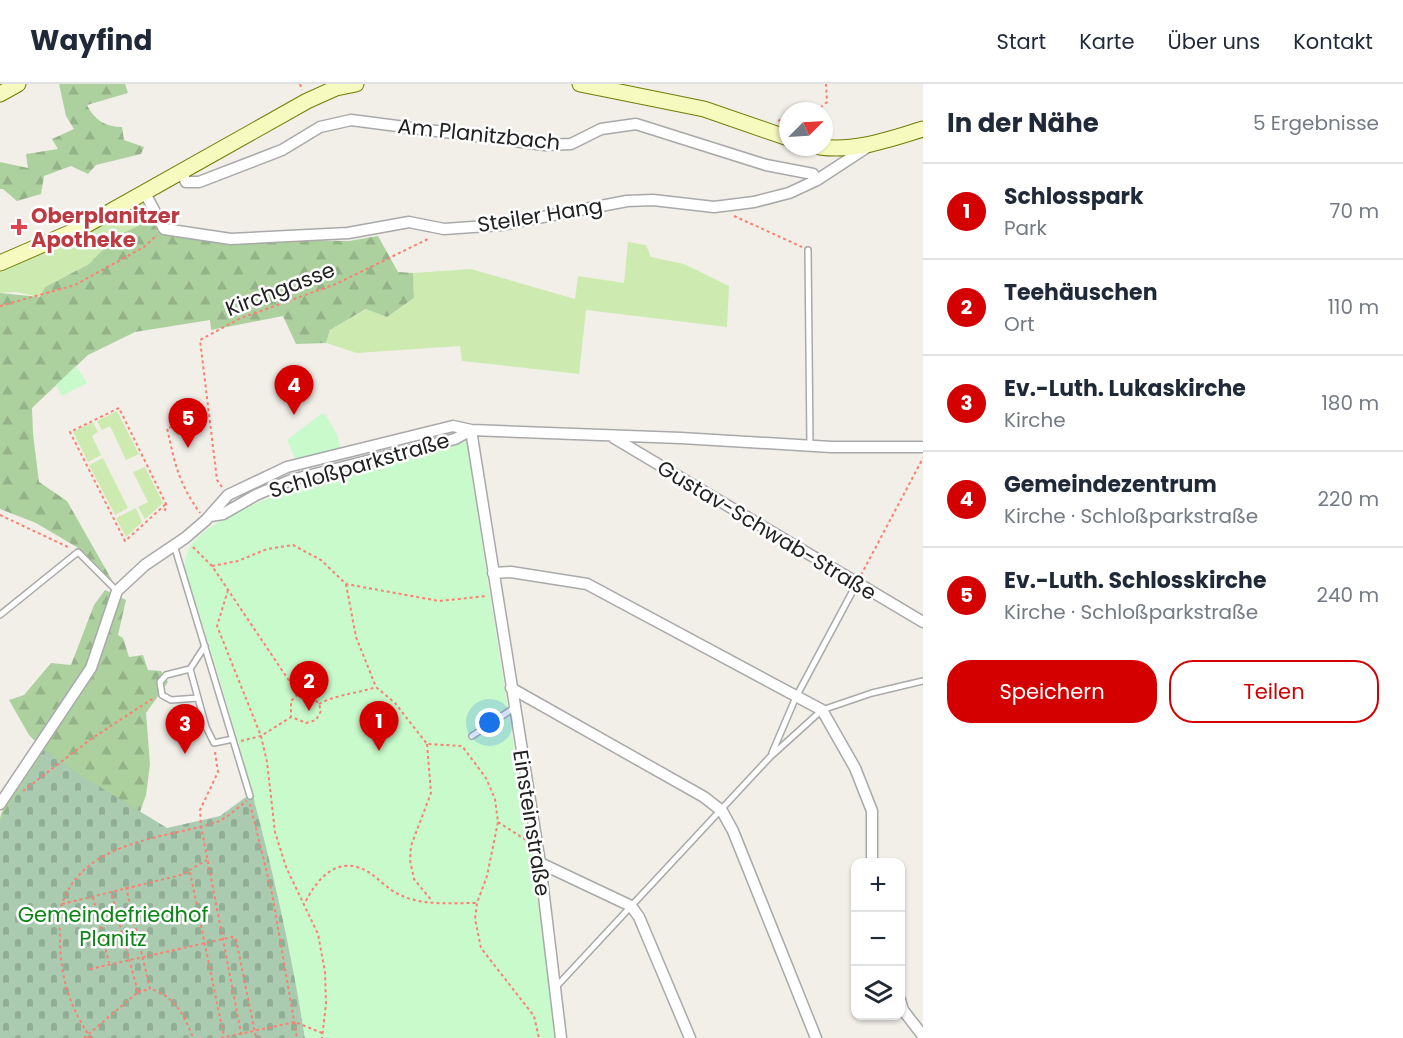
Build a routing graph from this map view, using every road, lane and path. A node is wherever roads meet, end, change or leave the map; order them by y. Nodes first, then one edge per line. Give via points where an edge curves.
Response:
1 (18, 84) edge
2 (300, 84) edge
3 (356, 84) edge
4 (580, 84) edge
5 (826, 84) edge
6 (302, 90) dead end
7 (0, 94) edge
8 (827, 102) edge
9 (923, 129) edge
10 (779, 135) edge
11 (872, 144) junction
12 (833, 149) edge
13 (182, 173) junction
14 (817, 180) junction
15 (145, 193) junction
16 (732, 205) junction
17 (164, 229) junction
18 (449, 229) junction
19 (808, 250) joint
20 (0, 263) edge
21 (0, 306) edge
22 (178, 426) dead end
23 (471, 430) junction
24 (612, 437) junction
25 (810, 445) junction
26 (923, 447) edge
27 (923, 458) edge
28 (228, 495) junction
29 (166, 504) junction
30 (165, 511) dead end
31 (0, 515) edge
32 (208, 518) junction
33 (188, 542) junction
34 (174, 545) junction
35 (78, 552) junction
36 (212, 566) junction
37 (493, 573) junction
38 (857, 583) junction
39 (346, 584) junction
40 (117, 591) junction
41 (228, 591) junction
42 (496, 595) junction
43 (0, 615) edge
44 (923, 622) edge
45 (205, 646) junction
46 (190, 669) junction
47 (923, 681) edge
48 (376, 687) junction
49 (512, 688) junction
50 (162, 693) junction
51 (298, 694) junction
52 (796, 697) junction
53 (198, 698) junction
54 (319, 704) junction
55 (514, 708) junction
56 (822, 710) junction
57 (291, 717) junction
58 (261, 736) junction
59 (471, 736) dead end
60 (232, 739) junction
61 (214, 743) junction
62 (427, 744) junction
63 (771, 757) junction
64 (21, 794) dead end
65 (250, 798) junction
66 (0, 804) edge
67 (722, 811) junction
68 (498, 822) junction
69 (201, 826) junction
70 (537, 843) junction
71 (872, 858) edge
72 (207, 860) junction
73 (540, 864) junction
74 (190, 872) junction
75 (126, 887) junction
76 (111, 892) junction
77 (93, 897) junction
78 (305, 902) junction
79 (433, 903) junction
80 (477, 903) junction
81 (62, 904) junction
82 (632, 906) junction
83 (223, 939) junction
84 (206, 943) junction
85 (144, 957) junction
86 (128, 960) junction
87 (109, 963) junction
88 (90, 969) dead end
89 (555, 988) junction
90 (150, 989) junction
91 (138, 992) junction
92 (905, 1013) edge
93 (295, 1022) junction
94 (255, 1031) junction
95 (88, 1033) junction
96 (322, 1033) junction
97 (242, 1036) edge
98 (923, 1036) edge
99 (84, 1038) edge
100 (91, 1038) edge
101 (193, 1038) edge
102 (223, 1038) edge
103 (256, 1038) edge
104 (297, 1038) edge
105 (322, 1038) edge
106 (539, 1038) edge
107 (561, 1038) edge
108 (690, 1038) edge
109 (816, 1038) edge

1 - 7 main road
2 - 6 path
3 - 13 main road via 307,101
4 - 10 main road via 704,109
5 - 8 path
9 - 11 main road
11 - 12 main road
11 - 14 street, Steiler Hang
13 - 14 street, Am Planitzbach via 186,182 199,182 282,150 320,127 351,120 545,145 571,144 601,129 636,124 766,165 813,174
13 - 15 main road
14 - 16 street, Steiler Hang via 789,193
15 - 17 street
15 - 20 main road via 81,228
16 - 18 street, Steiler Hang via 627,201 528,222
16 - 19 path via 734,216
17 - 18 street, Steiler Hang via 231,239 348,233 409,222
17 - 21 path via 144,247 75,285
18 - 28 path, Kirchgasse via 336,284 241,318 200,340 217,480
19 - 25 lane
22 - 32 path via 166,428 175,469 187,495
23 - 24 street, Schloßparkstraße
23 - 28 street, Schloßparkstraße via 453,426 287,467
23 - 32 street, Schloßparkstraße via 455,439 291,480
23 - 37 street, Einsteinstraße
24 - 25 street, Schloßparkstraße
24 - 38 street, Gustav-Schwab-Straße
25 - 26 street, Schloßparkstraße
27 - 38 path
28 - 32 street, Schloßparkstraße
29 - 29 path via 125,541 70,432 119,408
29 - 30 path
31 - 35 path
32 - 33 street
33 - 34 street
33 - 36 path
34 - 40 street
34 - 45 lane
35 - 40 lane
35 - 43 lane
36 - 39 path via 293,545 321,560
36 - 41 path
37 - 42 street, Einsteinstraße
37 - 52 street via 511,572 587,584
38 - 44 street, Gustav-Schwab-Straße
38 - 52 lane
39 - 42 path via 439,601
39 - 48 path via 356,637
40 - 66 street via 91,668
41 - 51 path
41 - 58 path via 217,626
42 - 49 street, Einsteinstraße
45 - 46 lane
45 - 60 lane
46 - 50 lane via 166,675 160,682
46 - 53 lane
47 - 56 lane
48 - 54 path via 334,696
48 - 62 path via 395,703
49 - 55 street, Einsteinstraße
49 - 67 street
50 - 53 lane via 171,700
50 - 64 path via 91,738
51 - 54 path via 310,694
51 - 57 path via 291,701
52 - 56 street
52 - 63 lane
53 - 61 lane
54 - 57 path via 321,711 316,720 306,723
55 - 59 lane
55 - 70 street, Einsteinstraße
56 - 63 lane
56 - 71 street via 855,768 872,811
57 - 58 path
58 - 60 path
58 - 78 path via 275,832 286,867
60 - 61 lane
60 - 65 lane
61 - 69 path via 218,772 200,810
62 - 68 path via 462,746 486,778 495,799
62 - 79 path via 431,793 411,846 410,860 414,879
63 - 67 lane
65 - 69 path via 219,821
65 - 93 path
67 - 82 lane
67 - 109 street
68 - 70 path via 522,839
68 - 80 path
69 - 72 path
69 - 81 path via 139,841 109,854 76,880
70 - 73 street, Einsteinstraße
72 - 74 path
72 - 83 path
73 - 82 street
73 - 89 street, Einsteinstraße
74 - 75 path
74 - 84 path
75 - 76 path
75 - 85 path
76 - 77 path
76 - 86 path
77 - 81 path
77 - 87 path
78 - 79 path via 327,871 357,866 398,894
78 - 96 path via 318,934 325,972
79 - 80 path
80 - 106 path via 475,919 481,948 534,1016
81 - 95 path via 60,954 64,981 73,1009
82 - 89 lane
82 - 108 street
83 - 84 path
83 - 94 path via 236,939
83 - 97 path
84 - 85 path
84 - 102 path
85 - 86 path
85 - 90 path
86 - 87 path
86 - 91 path
87 - 88 path
89 - 107 street, Einsteinstraße
90 - 91 path
90 - 101 path via 174,1002
91 - 95 path
92 - 98 street
93 - 94 path
93 - 96 path
93 - 104 path
94 - 97 path
94 - 103 path
95 - 99 path
95 - 100 path
96 - 105 path
97 - 102 path

